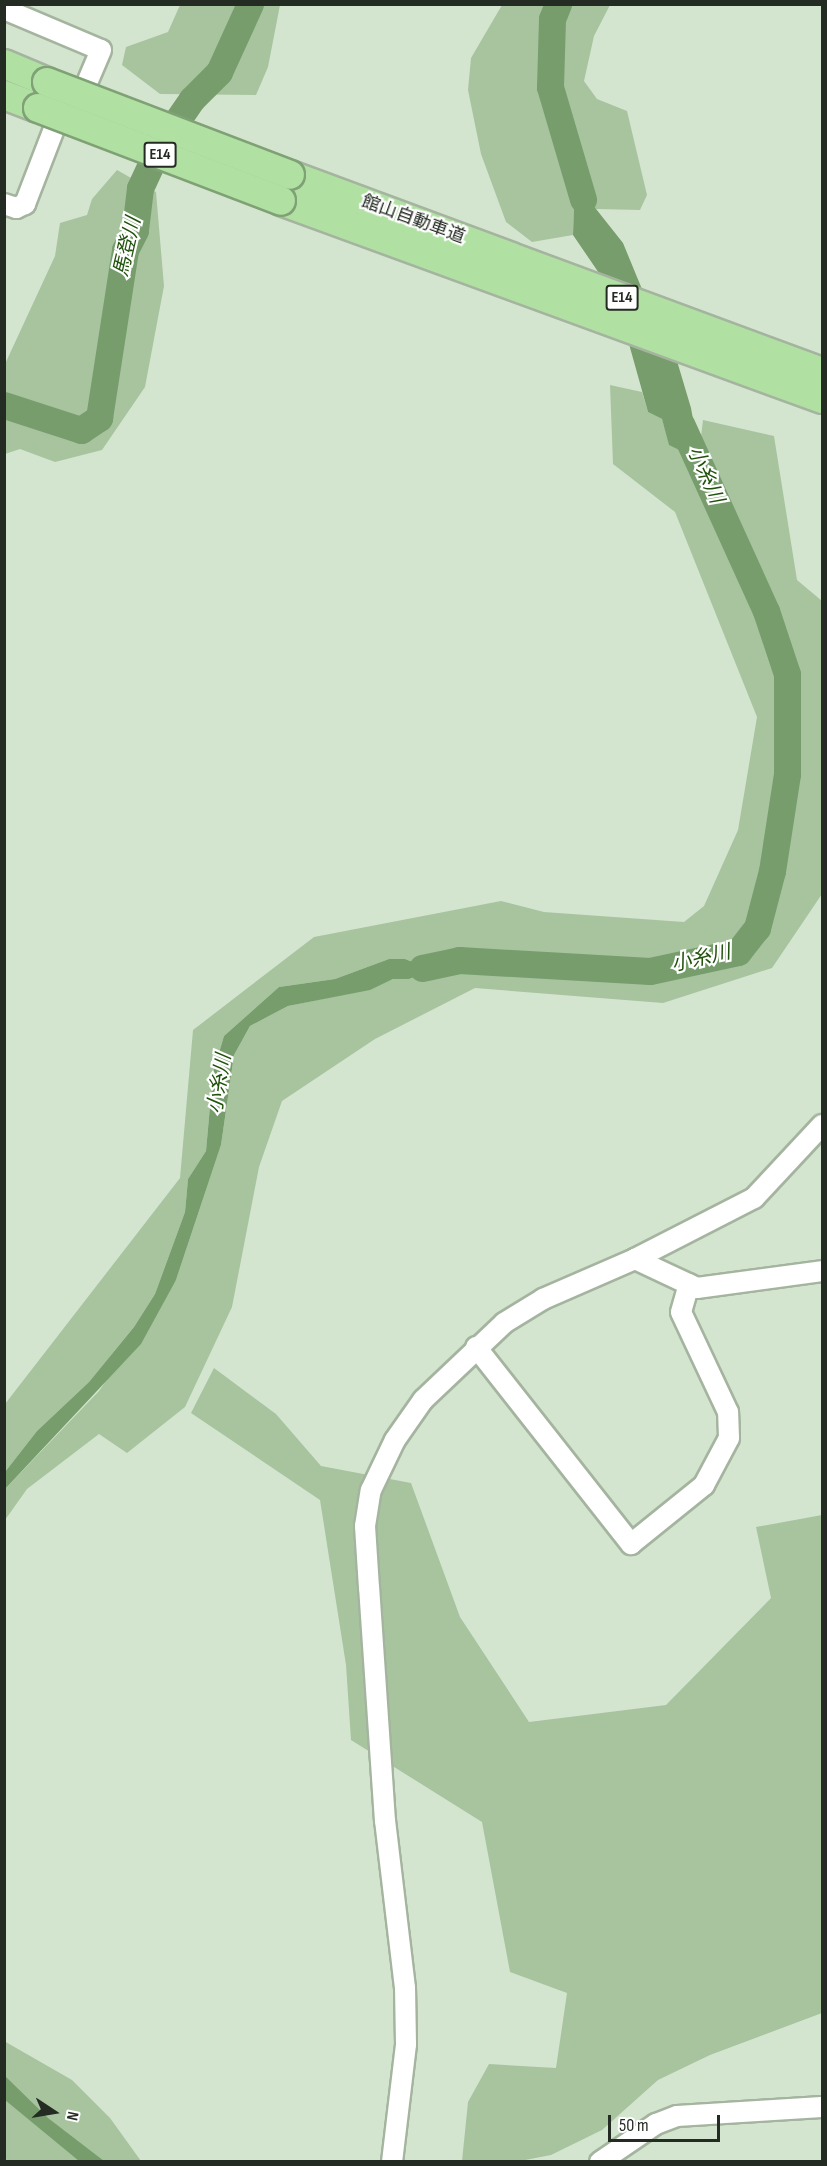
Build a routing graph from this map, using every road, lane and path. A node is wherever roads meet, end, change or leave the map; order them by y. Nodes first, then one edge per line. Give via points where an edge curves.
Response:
1 (4, 9) edge
2 (4, 64) edge
3 (88, 80) dead end
4 (4, 94) edge
5 (46, 106) junction
6 (4, 204) edge
7 (765, 365) junction
8 (822, 372) edge
9 (822, 399) edge
10 (822, 1125) edge
11 (635, 1259) junction
12 (822, 1271) edge
13 (689, 1284) junction
14 (476, 1347) junction
15 (822, 2107) edge
16 (392, 2162) edge
17 (600, 2162) edge

1 - 3 street via 101,50
2 - 5 highway, 館山自動車道 / E14
4 - 5 highway, 館山自動車道 / E14
5 - 6 street via 25,204 16,208
5 - 7 highway, 館山自動車道 / E14, bridge via 281,201 469,270
5 - 7 highway, 館山自動車道 / E14, bridge via 290,175 475,243
7 - 8 highway, 館山自動車道 / E14
7 - 9 highway, 館山自動車道 / E14
10 - 11 street via 754,1198
11 - 13 street
11 - 14 street via 543,1299 504,1323
12 - 13 street via 697,1288
13 - 14 street via 681,1312 728,1412 729,1438 704,1485 631,1544
14 - 16 street via 423,1400 394,1440 371,1490 365,1526 385,1821 405,1988 406,2044
15 - 17 street via 676,2116 656,2124

